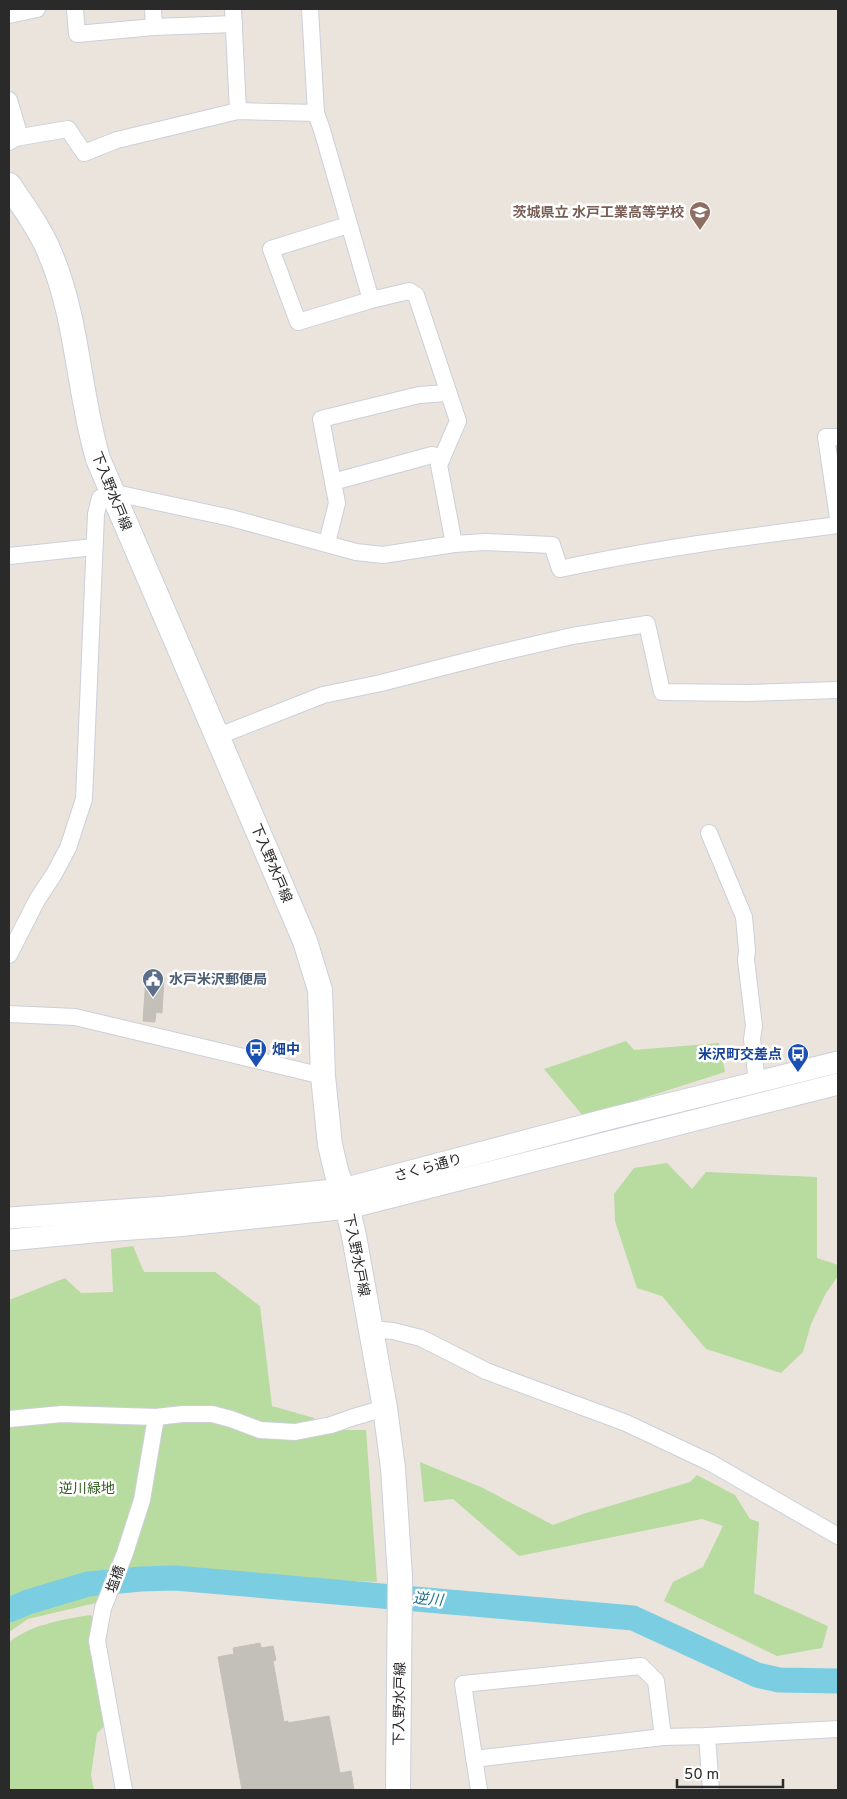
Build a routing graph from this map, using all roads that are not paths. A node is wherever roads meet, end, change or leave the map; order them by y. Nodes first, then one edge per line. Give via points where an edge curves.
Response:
1 (37, 9) edge
2 (75, 9) edge
3 (153, 9) edge
4 (310, 9) edge
5 (9, 15) edge
6 (234, 16) edge
7 (154, 27) junction
8 (9, 100) edge
9 (238, 111) junction
10 (316, 113) junction
11 (12, 140) edge
12 (9, 185) edge
13 (348, 224) junction
14 (370, 300) junction
15 (447, 393) junction
16 (838, 437) edge
17 (442, 458) junction
18 (333, 482) junction
19 (111, 492) junction
20 (838, 518) edge
21 (838, 525) edge
22 (327, 543) junction
23 (454, 544) junction
24 (94, 547) junction
25 (9, 556) edge
26 (838, 690) edge
27 (216, 737) junction
28 (709, 833) dead end
29 (9, 955) edge
30 (9, 1014) edge
31 (838, 1062) edge
32 (323, 1076) junction
33 (756, 1082) junction
34 (838, 1084) edge
35 (346, 1199) junction
36 (9, 1218) edge
37 (9, 1240) edge
38 (371, 1329) junction
39 (385, 1408) junction
40 (156, 1417) junction
41 (9, 1419) edge
42 (838, 1536) edge
43 (838, 1729) edge
44 (708, 1736) junction
45 (663, 1737) junction
46 (474, 1759) junction
47 (124, 1790) edge
48 (398, 1790) edge
49 (479, 1790) edge
50 (711, 1790) edge

1 - 5 street
2 - 7 street via 77,34
3 - 7 street
4 - 10 street
6 - 7 street
6 - 9 street
8 - 11 street via 18,130
9 - 10 street
9 - 11 street via 117,140 84,153 68,129
10 - 13 street
12 - 19 main road, 下入野水戸線 via 49,250 61,284 75,340 90,434
13 - 14 street
13 - 14 street via 271,249 298,322
14 - 15 street via 409,291 416,295
15 - 17 street via 458,421
15 - 18 street via 419,395 321,419
16 - 20 street via 826,437
17 - 18 street via 432,455
17 - 23 street via 439,465
18 - 22 street via 337,503
19 - 22 street
19 - 24 street via 100,498
19 - 27 main road, 下入野水戸線
21 - 23 street via 724,539 560,569 552,545
22 - 23 street via 356,552 383,555
24 - 25 street
24 - 29 street via 84,800 68,848
26 - 27 street via 662,692 647,624 572,636 381,684 323,695
27 - 32 main road, 下入野水戸線 via 314,967 320,990
28 - 33 street via 744,917
30 - 32 street via 75,1017
31 - 33 street, さくら通り
32 - 35 main road, 下入野水戸線 via 330,1145
33 - 35 street, さくら通り via 612,1118
34 - 35 street, さくら通り
35 - 36 street, さくら通り
35 - 37 street, さくら通り via 176,1226
35 - 38 main road, 下入野水戸線
38 - 39 main road, 下入野水戸線
38 - 42 street via 421,1338 486,1371 626,1423 711,1463
39 - 40 street via 331,1426 295,1432 260,1430 212,1414
39 - 48 main road, 下入野水戸線 via 393,1468 400,1577
40 - 41 street via 62,1414
40 - 47 street, 塩橋 via 142,1500 103,1608 97,1640
43 - 44 street
44 - 45 street
44 - 50 street
45 - 46 street
45 - 46 street via 656,1681 641,1666 463,1684
46 - 49 street

